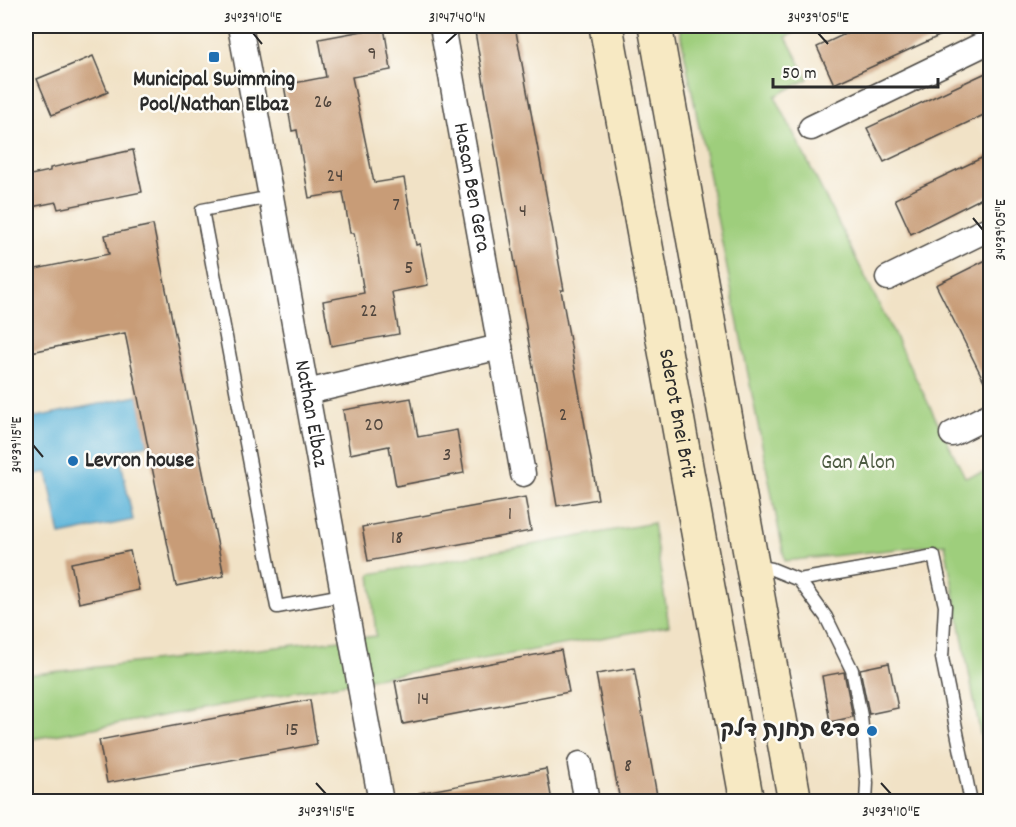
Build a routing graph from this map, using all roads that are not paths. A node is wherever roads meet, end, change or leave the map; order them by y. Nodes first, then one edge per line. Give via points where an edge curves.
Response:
1 (240, 26) edge
2 (442, 26) edge
3 (606, 26) edge
4 (655, 26) edge
5 (990, 41) edge
6 (811, 128) dead end
7 (271, 197) junction
8 (990, 228) edge
9 (888, 278) dead end
10 (500, 347) junction
11 (307, 392) junction
12 (990, 414) edge
13 (952, 434) dead end
14 (523, 474) dead end
15 (751, 566) junction
16 (800, 580) junction
17 (344, 595) junction
18 (580, 764) dead end
19 (381, 801) edge
20 (587, 801) edge
21 (747, 801) edge
22 (795, 801) edge
23 (866, 801) edge
24 (971, 801) edge

1 - 7 street, Nathan Elbaz
2 - 10 street, Hasan Ben Gera
3 - 21 main road, Sderot Bnei Brit
4 - 15 main road
5 - 6 street
7 - 11 street, Nathan Elbaz
7 - 17 lane via 202,210 277,607
8 - 9 street
10 - 11 street
10 - 14 street, Hasan Ben Gera
11 - 17 street, Nathan Elbaz
12 - 13 street
15 - 16 lane
15 - 22 main road
16 - 23 lane via 826,617 852,670 861,716
16 - 24 lane via 934,556 945,606 942,658
17 - 19 street, Nathan Elbaz
18 - 20 street

